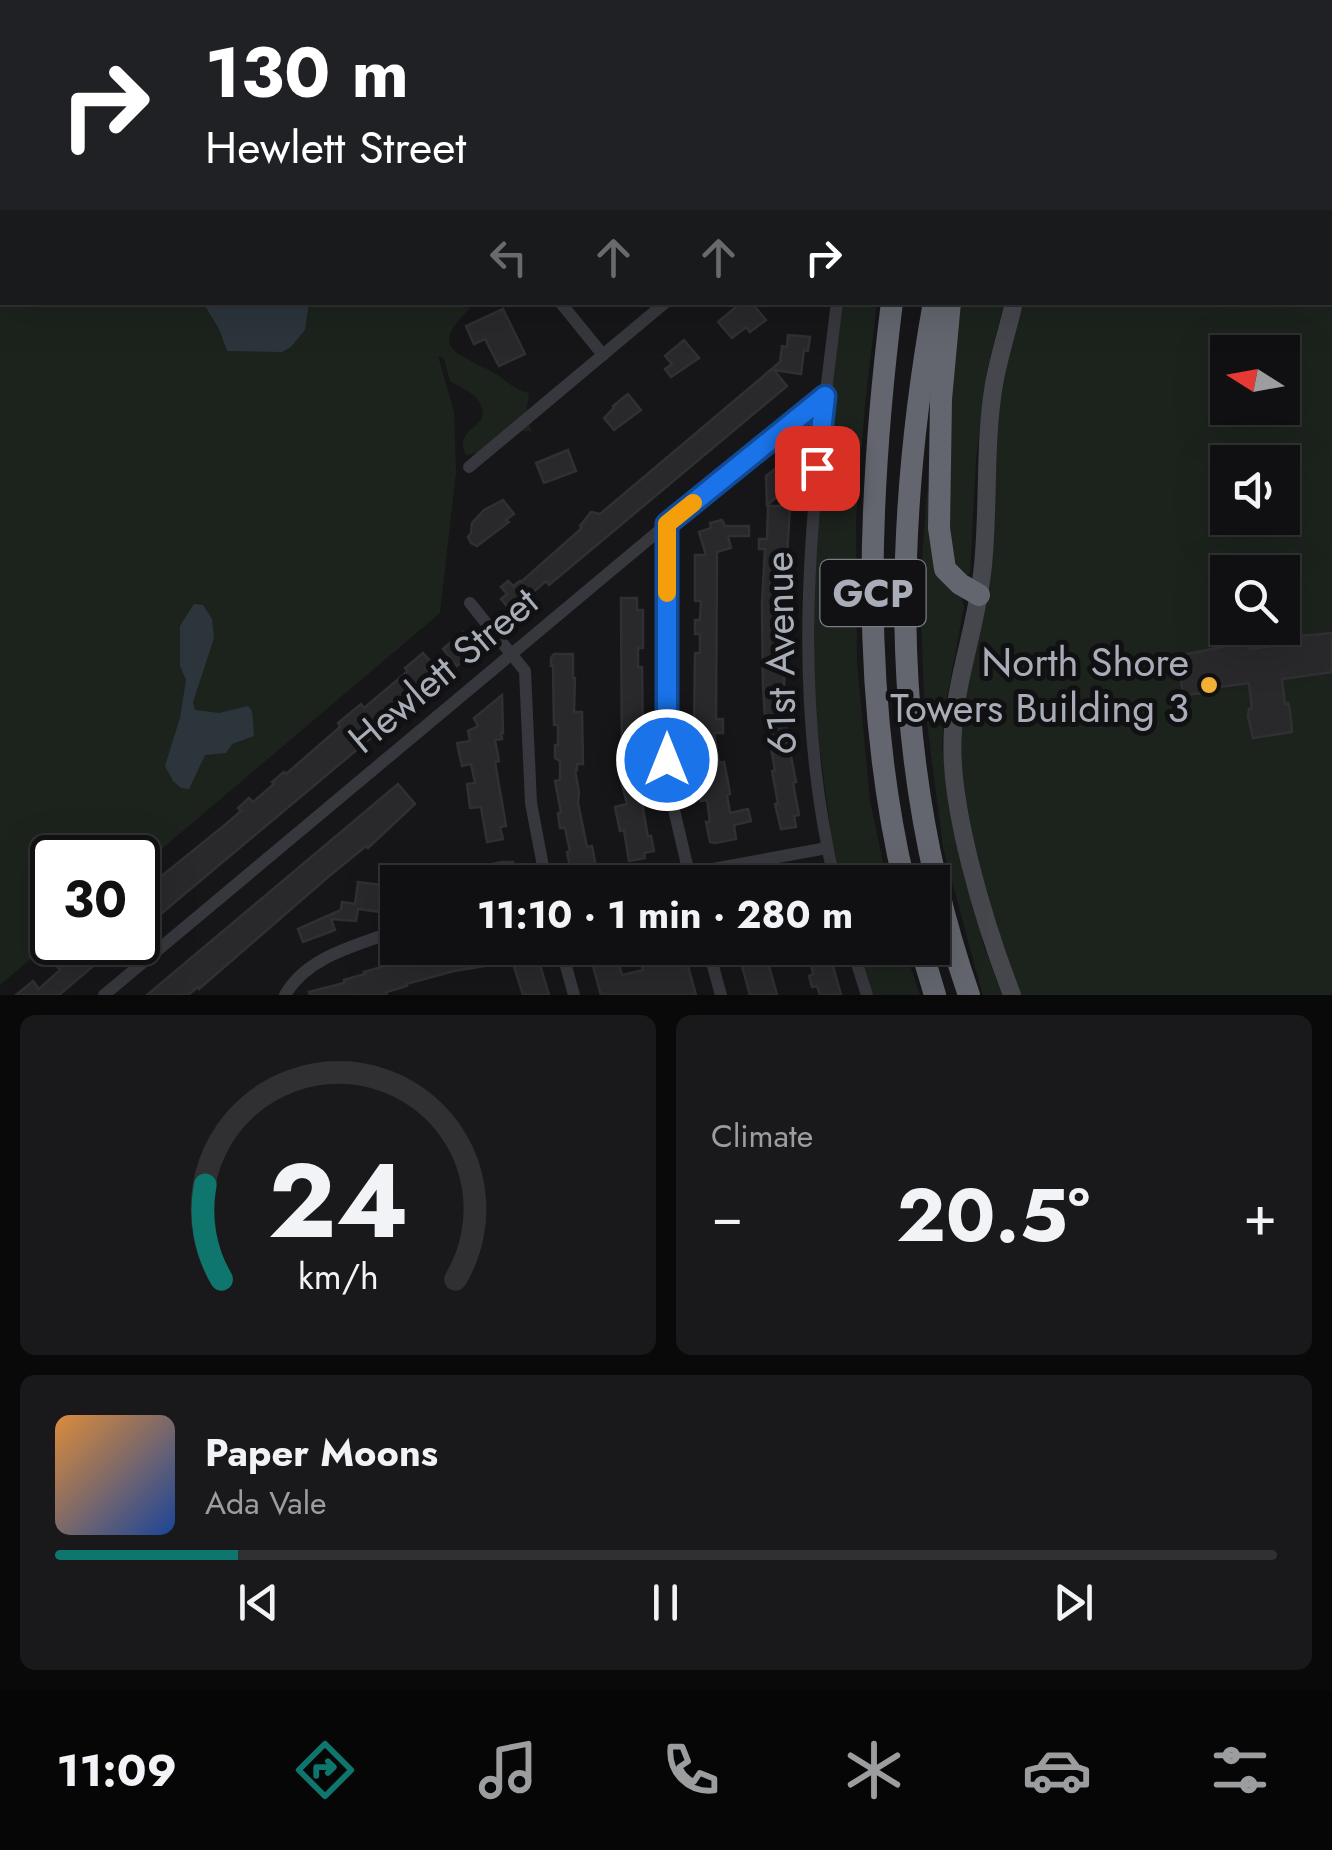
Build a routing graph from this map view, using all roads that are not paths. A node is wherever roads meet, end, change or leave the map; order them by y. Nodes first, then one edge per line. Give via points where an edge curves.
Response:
1 (562, 305) edge
2 (662, 305) edge
3 (837, 305) edge
4 (892, 305) edge
5 (934, 305) edge
6 (950, 305) edge
7 (1013, 305) edge
8 (603, 355) junction
9 (825, 396) junction
10 (470, 467) dead end
11 (667, 524) junction
12 (980, 595) junction
13 (470, 603) dead end
14 (512, 654) junction
15 (826, 848) junction
16 (543, 865) edge
17 (687, 865) edge
18 (749, 865) edge
19 (830, 865) edge
20 (900, 865) edge
21 (380, 937) edge
22 (566, 965) edge
23 (713, 965) edge
24 (857, 965) edge
25 (926, 965) edge
26 (104, 995) edge
27 (285, 995) edge
28 (574, 995) edge
29 (721, 995) edge
30 (867, 995) edge
31 (935, 995) edge
32 (970, 995) edge
33 (1012, 995) edge

1 - 8 street
2 - 8 street
3 - 9 street, 61st Avenue
4 - 20 highway, GCP via 876,488 873,657
5 - 32 highway, GCP via 910,494 906,667 924,829
6 - 12 highway via 939,528 946,569
7 - 12 main road via 992,403
8 - 10 street
9 - 11 street, Hewlett Street
9 - 15 street, 61st Avenue via 806,630
11 - 14 street, Hewlett Street
11 - 17 street via 667,760
12 - 33 main road via 954,718 953,768 971,863
13 - 14 street
14 - 16 street via 525,671 531,803
14 - 26 street, Hewlett Street
15 - 18 street
15 - 19 street, 61st Avenue
21 - 27 street via 316,962
22 - 28 street
23 - 29 street
24 - 30 street
25 - 31 highway

